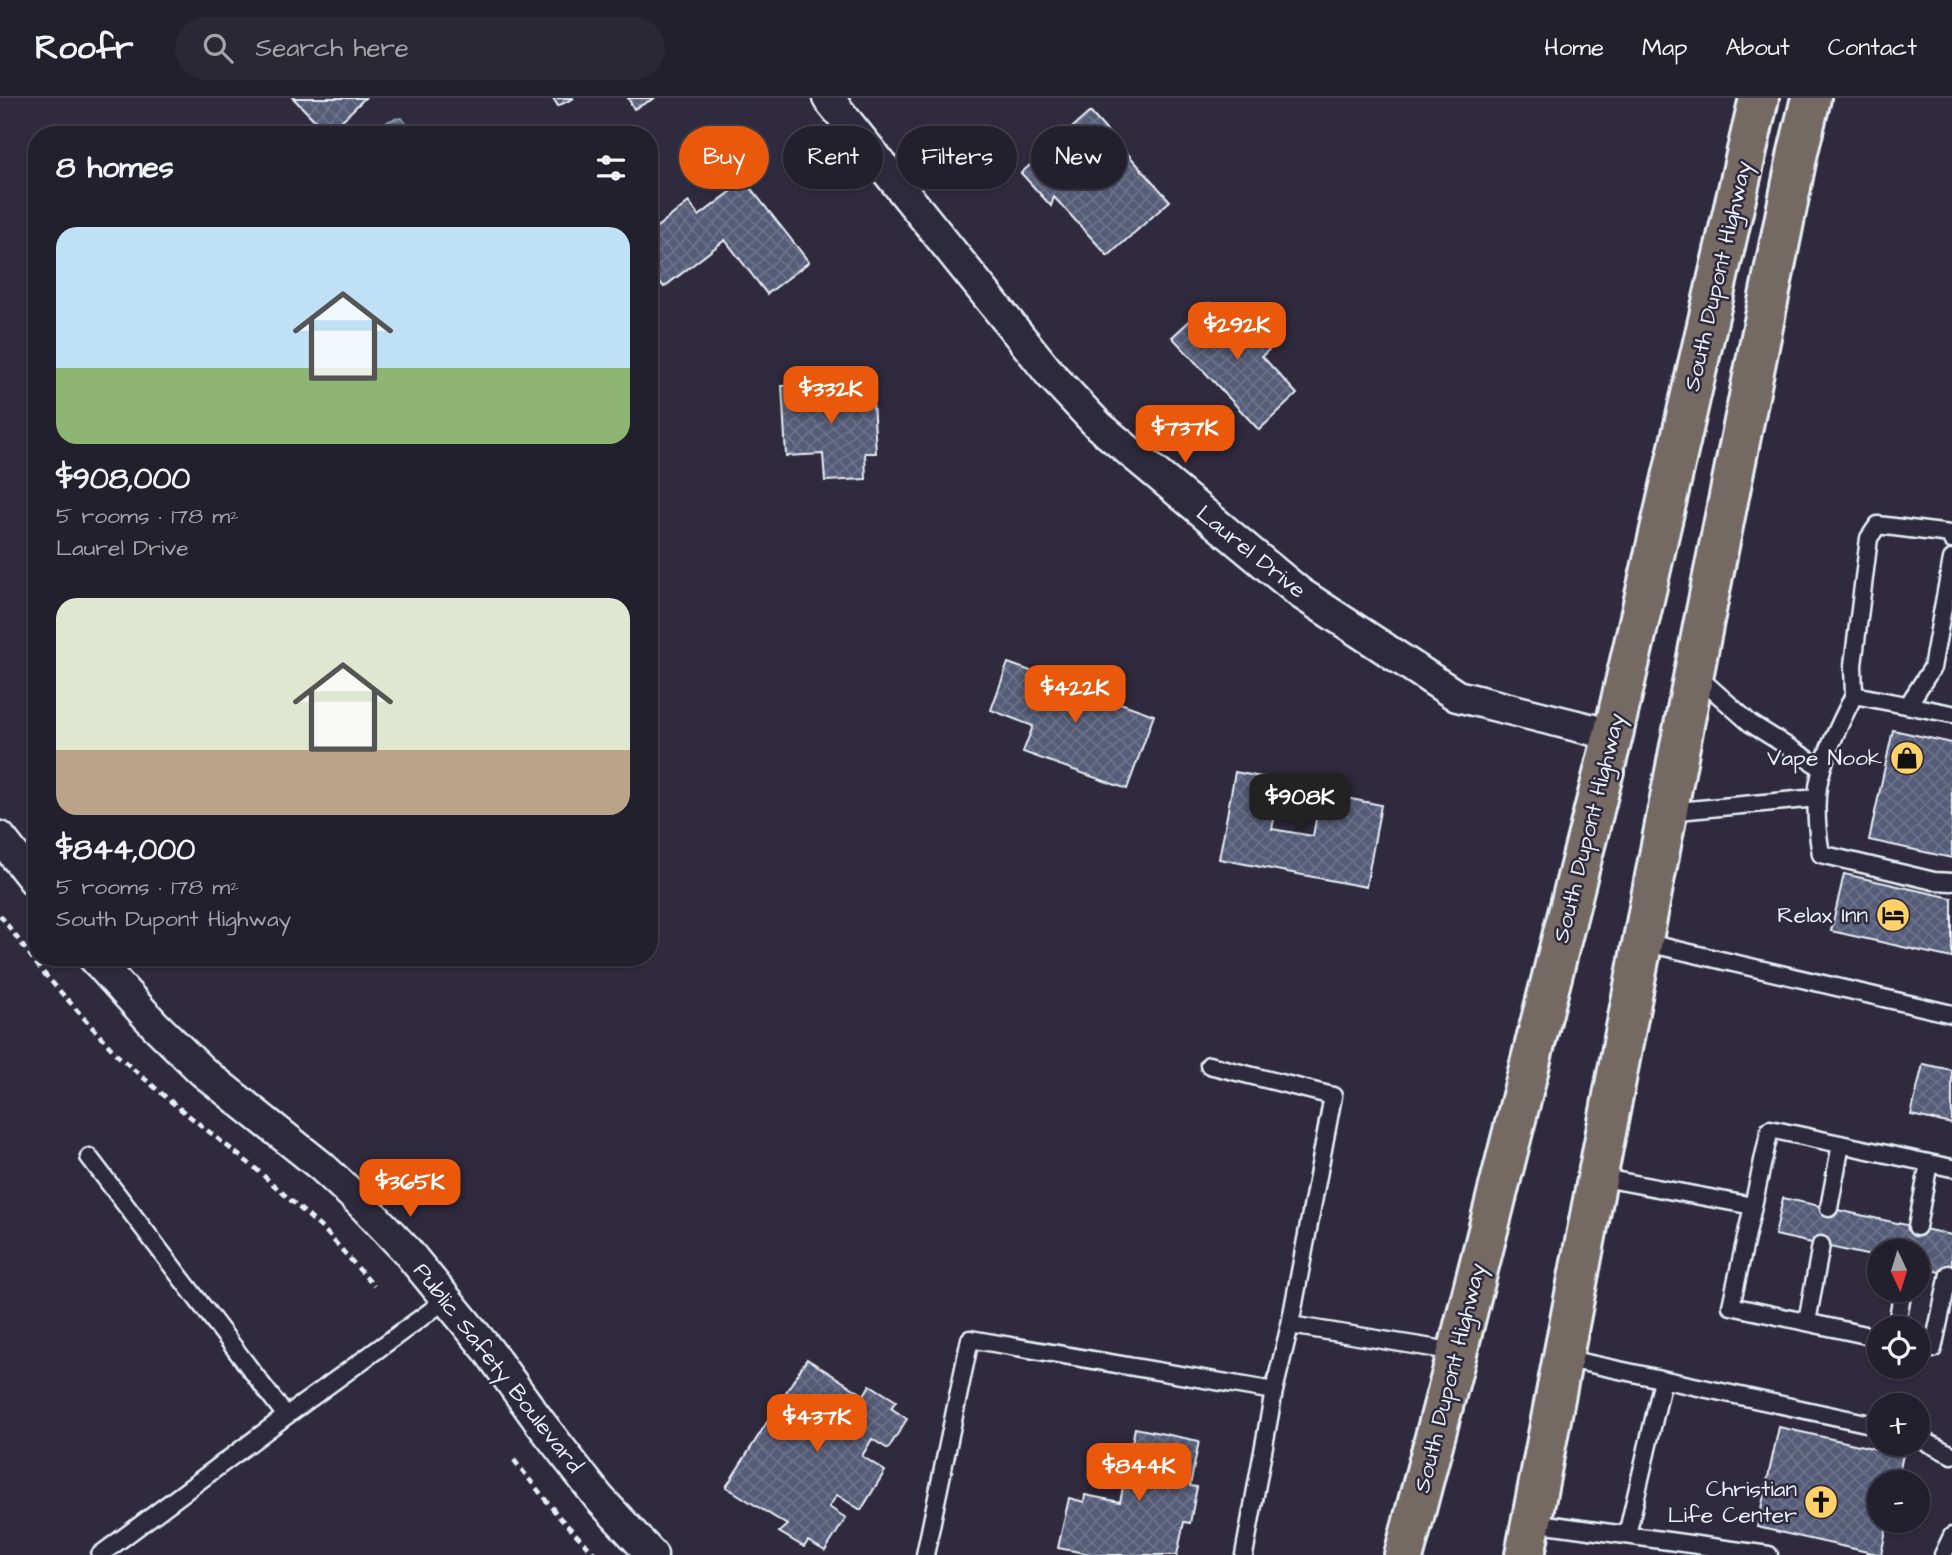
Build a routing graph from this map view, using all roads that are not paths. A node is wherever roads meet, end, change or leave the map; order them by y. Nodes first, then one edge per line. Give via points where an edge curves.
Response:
1 (828, 98) edge
2 (1759, 98) edge
3 (1811, 98) edge
4 (1952, 540) edge
5 (1952, 559) edge
6 (1694, 673) junction
7 (1854, 695) junction
8 (1908, 705) junction
9 (1952, 714) edge
10 (1613, 735) junction
11 (1822, 768) junction
12 (1817, 798) junction
13 (1667, 812) junction
14 (0, 836) edge
15 (28, 872) edge
16 (1952, 882) edge
17 (1643, 942) junction
18 (101, 966) edge
19 (1952, 1014) edge
20 (1209, 1065) dead end
21 (1841, 1144) junction
22 (89, 1157) dead end
23 (1928, 1163) junction
24 (1952, 1168) edge
25 (1598, 1177) junction
26 (1753, 1206) junction
27 (1829, 1208) dead end
28 (1917, 1227) dead end
29 (1821, 1245) dead end
30 (1950, 1274) dead end
31 (447, 1299) junction
32 (1807, 1322) junction
33 (1290, 1325) junction
34 (1867, 1335) edge
35 (1930, 1348) edge
36 (1456, 1356) junction
37 (1563, 1358) junction
38 (1662, 1380) junction
39 (1274, 1391) junction
40 (286, 1416) junction
41 (1867, 1423) edge
42 (1930, 1444) edge
43 (1952, 1455) edge
44 (1627, 1535) junction
45 (1952, 1536) edge
46 (1529, 1538) edge
47 (100, 1555) edge
48 (652, 1555) edge
49 (925, 1555) edge
50 (1244, 1555) edge
51 (1404, 1555) edge
52 (1430, 1555) edge
53 (1769, 1555) edge
54 (1943, 1555) edge

1 - 10 street, Laurel Drive via 1051,374 1099,426 1300,593 1457,696
2 - 10 highway, South Dupont Highway
3 - 6 highway
4 - 7 lane via 1950,534 1878,525 1869,538 1853,665
5 - 8 lane via 1931,668
6 - 11 lane via 1750,723
6 - 13 highway
7 - 8 lane
7 - 11 lane
8 - 9 lane
10 - 36 highway, South Dupont Highway
11 - 12 lane
12 - 13 lane
12 - 16 lane via 1821,854
13 - 17 highway
14 - 15 street
17 - 19 lane
17 - 25 highway
18 - 31 street, Public Safety Boulevard via 202,1071 359,1201
20 - 33 lane via 1333,1096
21 - 23 lane
21 - 26 lane via 1770,1129
21 - 27 lane
22 - 40 lane
23 - 24 lane
23 - 28 lane
25 - 26 lane
25 - 37 highway
26 - 32 lane via 1731,1306
29 - 32 lane
30 - 35 lane
31 - 40 lane
31 - 48 street, Public Safety Boulevard via 599,1498
32 - 34 lane
33 - 36 lane
33 - 39 lane
36 - 51 highway, South Dupont Highway
36 - 52 highway
37 - 38 lane
37 - 46 highway
38 - 41 lane
38 - 44 lane
39 - 49 lane via 970,1339
39 - 50 lane
40 - 47 lane
42 - 43 lane
44 - 46 lane
44 - 53 lane
45 - 54 lane

